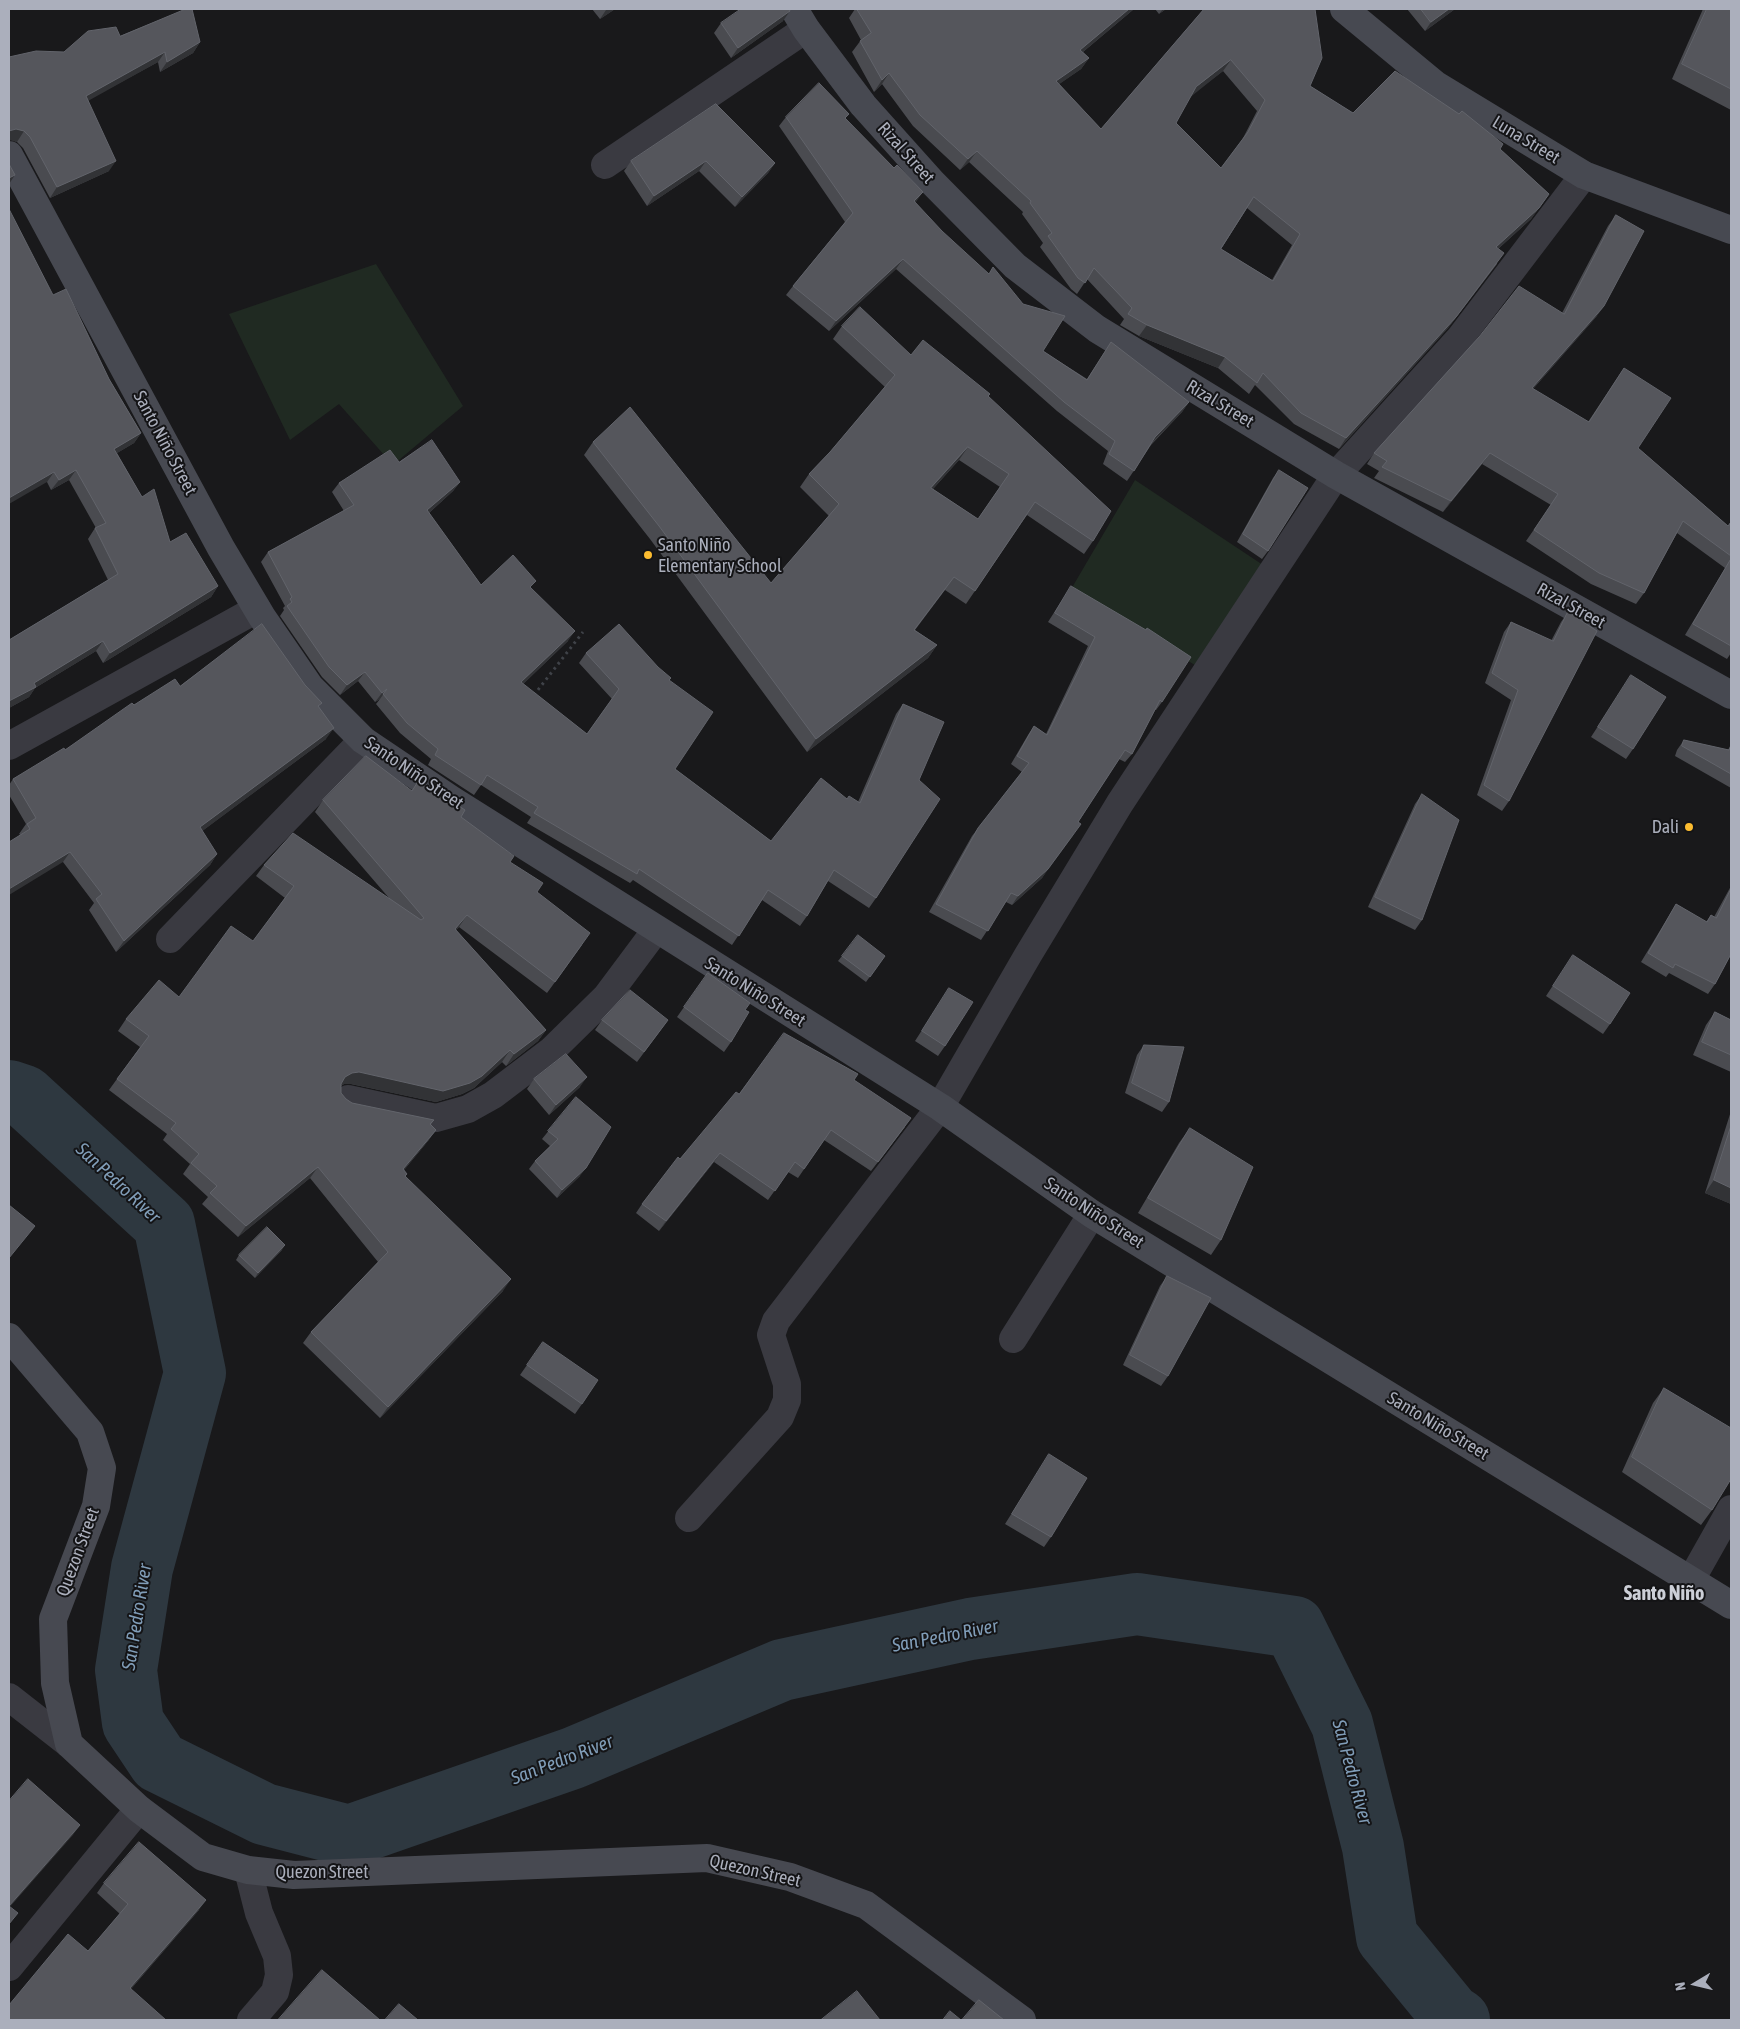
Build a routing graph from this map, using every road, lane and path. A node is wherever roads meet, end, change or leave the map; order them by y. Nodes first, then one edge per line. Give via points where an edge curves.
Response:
1 (1347, 10) edge
2 (800, 19) edge
3 (9, 155) edge
4 (605, 165) dead end
5 (1584, 175) junction
6 (1731, 230) edge
7 (1336, 475) junction
8 (257, 609) junction
9 (583, 632) dead end
10 (1731, 695) edge
11 (529, 701) edge
12 (363, 740) junction
13 (9, 746) edge
14 (656, 930) junction
15 (170, 939) dead end
16 (348, 1099) edge
17 (940, 1107) junction
18 (1092, 1214) junction
19 (9, 1337) edge
20 (1013, 1339) dead end
21 (1731, 1509) edge
22 (689, 1518) dead end
23 (1690, 1580) junction
24 (1731, 1605) edge
25 (9, 1697) edge
26 (69, 1744) junction
27 (139, 1809) junction
28 (248, 1870) junction
29 (9, 1966) edge
30 (251, 2020) edge
31 (1022, 2020) edge

1 - 5 street, Luna Street via 1436,85
2 - 4 street
2 - 7 street, Rizal Street via 862,105 1015,266 1097,329
3 - 8 street, Santo Niño Street
5 - 6 street, Luna Street
5 - 7 street via 1460,338
7 - 10 street, Rizal Street
7 - 17 street via 1120,803
8 - 12 street, Santo Niño Street via 310,688
8 - 13 street
9 - 11 path
12 - 14 street, Santo Niño Street via 410,774
12 - 15 street
14 - 16 street via 606,997 551,1051 493,1095 468,1109 436,1118
14 - 17 street, Santo Niño Street
17 - 18 street, Santo Niño Street
17 - 22 street via 776,1321 771,1335 787,1384 787,1400 780,1417
18 - 20 street
18 - 23 street, Santo Niño Street
19 - 26 street, Quezon Street via 90,1432 102,1468 96,1506 53,1619 55,1683
21 - 23 street
23 - 24 street, Santo Niño Street
25 - 26 street
26 - 27 street, Quezon Street
27 - 28 street, Quezon Street via 203,1857
27 - 29 street
28 - 30 street via 265,1932 277,1956 279,1974 275,1992
28 - 31 street, Quezon Street via 304,1874 707,1858 790,1877 866,1905

